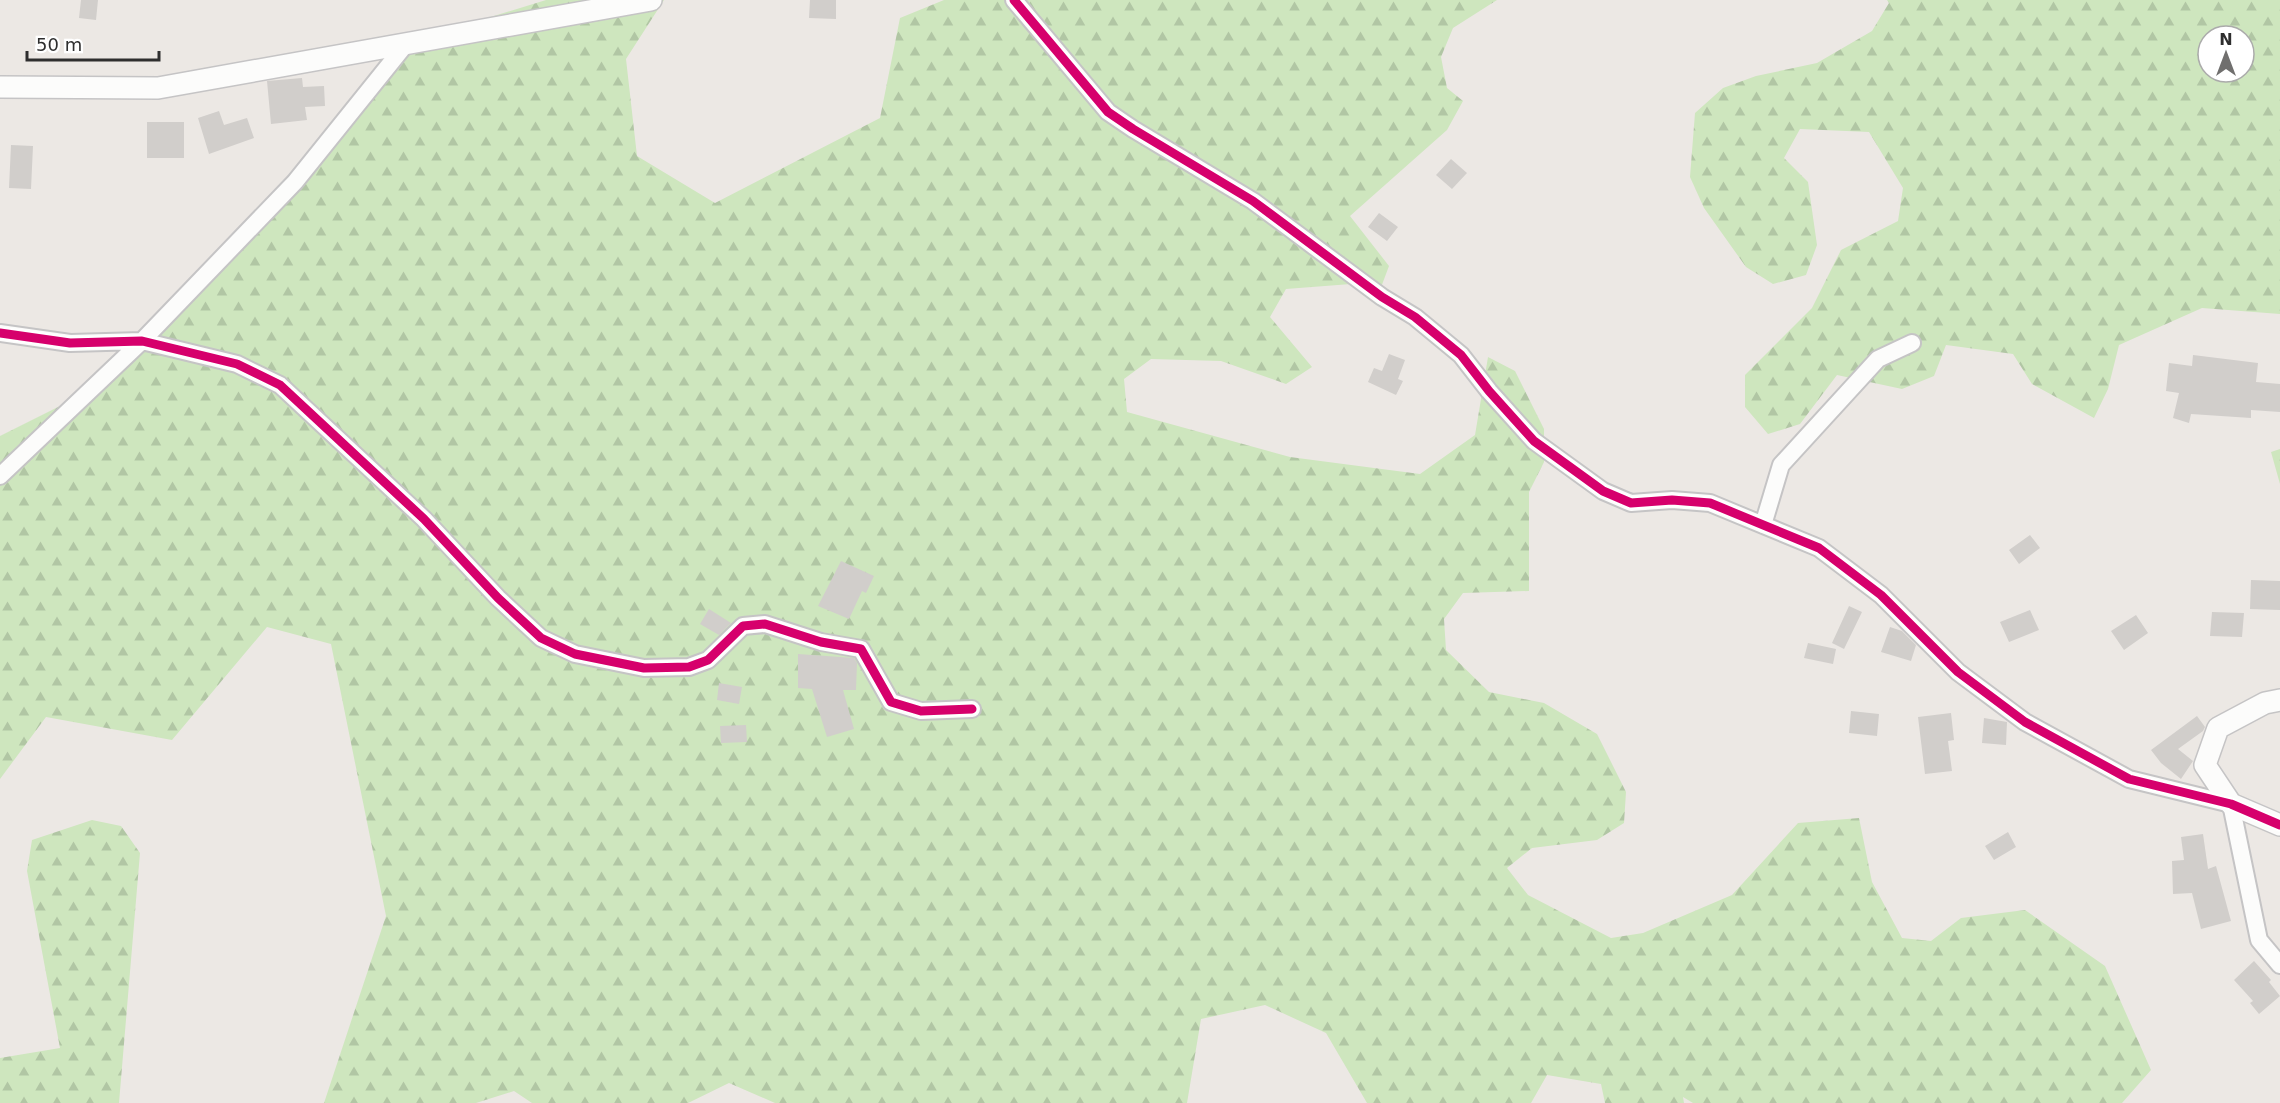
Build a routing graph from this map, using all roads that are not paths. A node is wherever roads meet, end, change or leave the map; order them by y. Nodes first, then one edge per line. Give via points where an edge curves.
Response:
1 (651, 0) edge
2 (1014, 0) edge
3 (406, 44) junction
4 (0, 87) edge
5 (0, 333) edge
6 (142, 341) junction
7 (1912, 344) dead end
8 (0, 476) edge
9 (1763, 525) junction
10 (2280, 700) edge
11 (972, 709) dead end
12 (2230, 804) junction
13 (2280, 825) edge
14 (2280, 965) edge

1 - 3 street
2 - 9 street via 1108,112 1253,201 1415,318 1461,355 1534,441 1603,491 1631,502 1710,503
3 - 4 street via 158,88
3 - 6 street via 295,182
5 - 6 street via 70,343
6 - 8 street
6 - 11 street via 237,364 280,385 424,519 541,638 575,654 644,668 689,667 708,660 743,626 765,624 821,642 861,649 891,702 921,711
7 - 9 street via 1878,359 1781,465
9 - 12 street via 1819,548 1881,595 1958,672 2025,722 2129,779
10 - 12 street via 2265,703 2218,728 2205,765
12 - 13 street
12 - 14 street via 2259,940

